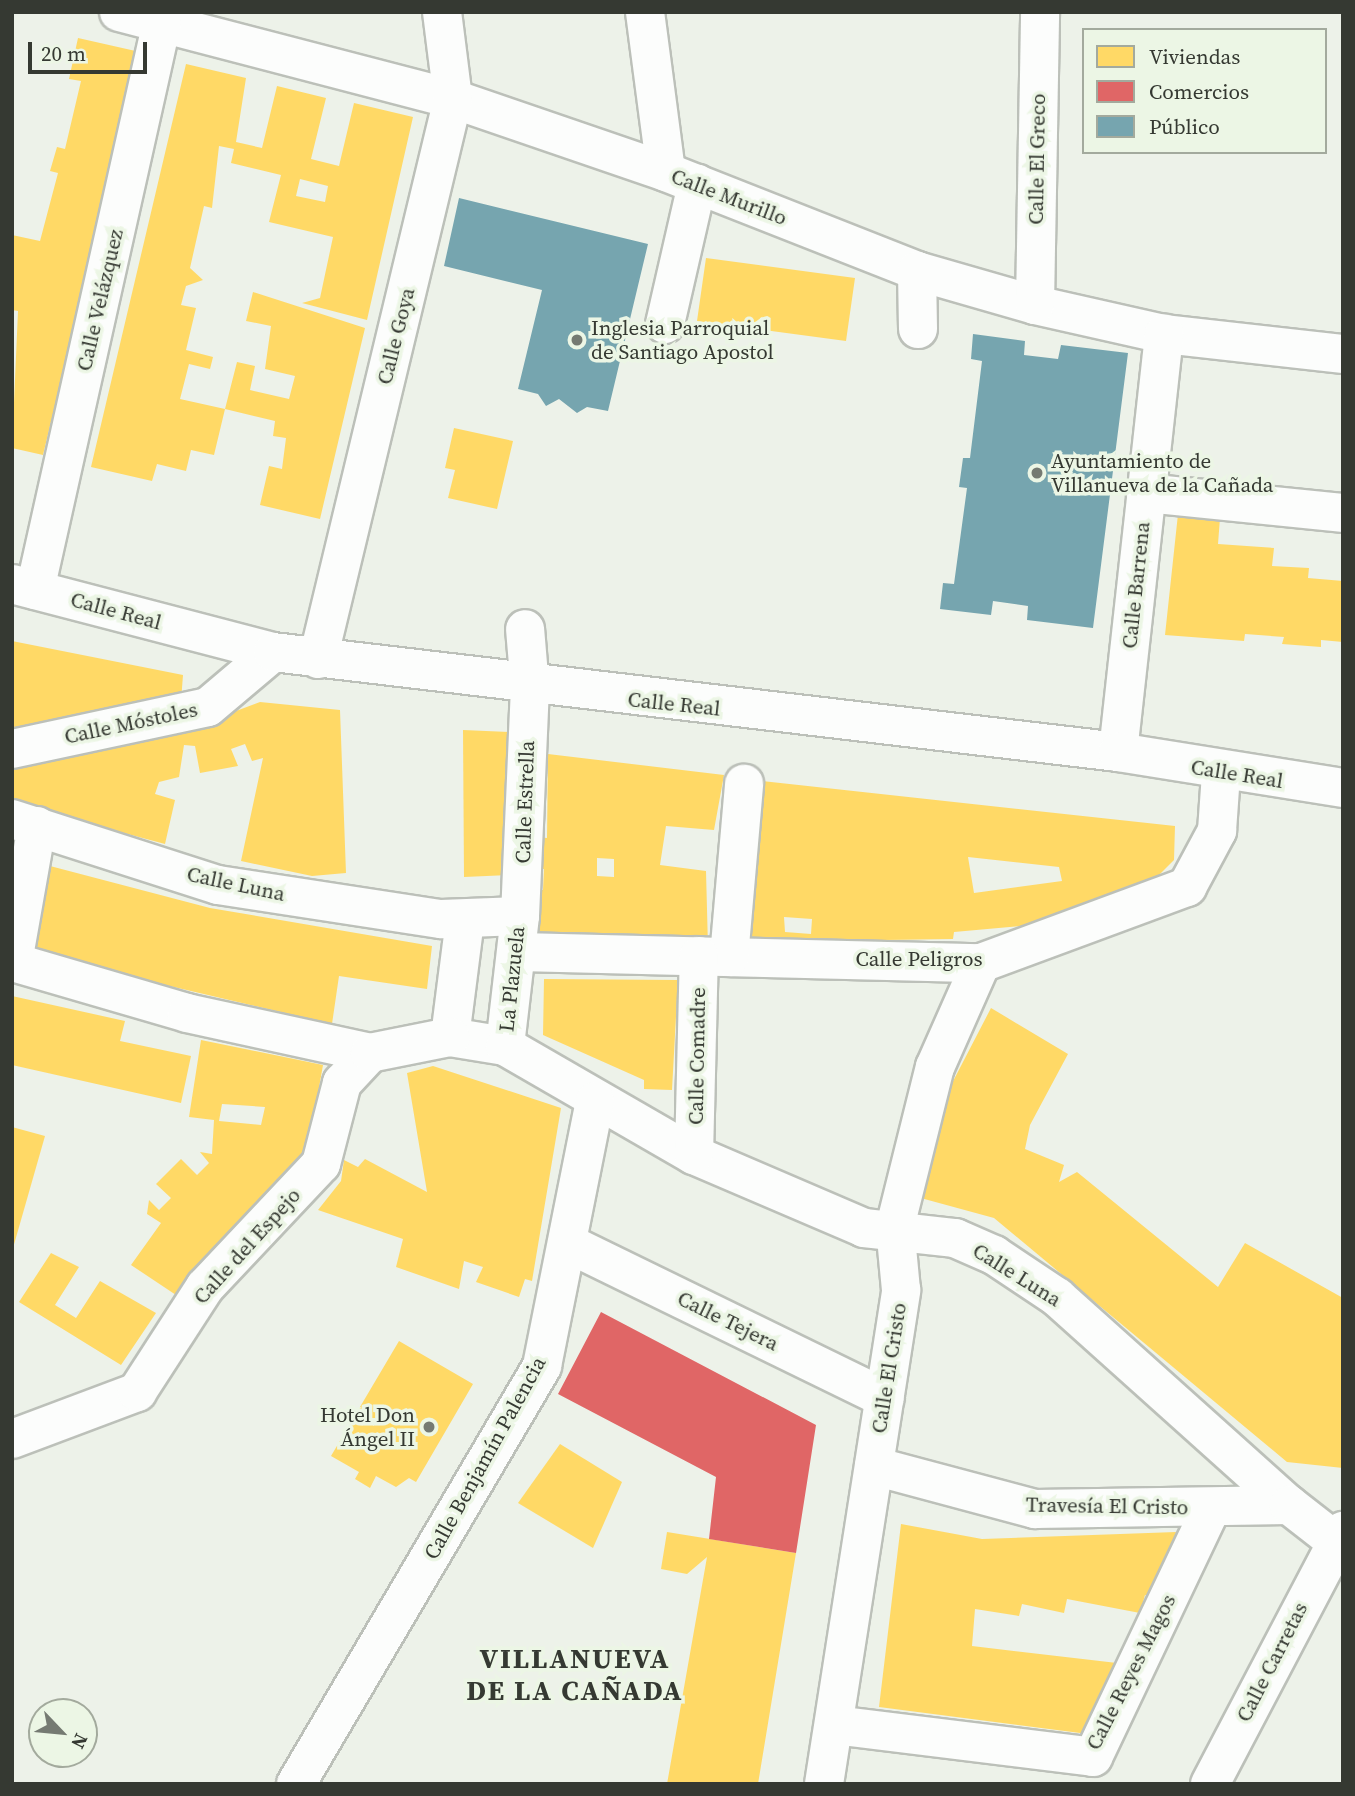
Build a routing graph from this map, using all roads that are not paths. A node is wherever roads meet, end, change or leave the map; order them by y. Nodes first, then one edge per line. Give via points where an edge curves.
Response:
1 (119, 12) edge
2 (442, 12) edge
3 (645, 12) edge
4 (1040, 12) edge
5 (158, 17) edge
6 (453, 99) junction
7 (681, 178) junction
8 (917, 271) junction
9 (1035, 305) junction
10 (665, 324) dead end
11 (918, 329) dead end
12 (1164, 334) junction
13 (1343, 354) edge
14 (1146, 493) junction
15 (1343, 513) edge
16 (24, 587) edge
17 (525, 629) dead end
18 (273, 652) junction
19 (318, 659) junction
20 (530, 688) junction
21 (12, 749) edge
22 (1118, 752) junction
23 (1221, 774) junction
24 (744, 784) dead end
25 (1343, 788) edge
26 (25, 822) edge
27 (465, 920) junction
28 (519, 934) junction
29 (714, 956) junction
30 (981, 963) junction
31 (450, 1037) junction
32 (505, 1046) junction
33 (370, 1054) junction
34 (595, 1101) junction
35 (694, 1155) junction
36 (895, 1227) junction
37 (571, 1245) junction
38 (884, 1398) junction
39 (12, 1440) edge
40 (874, 1466) junction
41 (1289, 1505) junction
42 (1212, 1509) junction
43 (1340, 1539) edge
44 (834, 1725) junction
45 (296, 1784) edge
46 (824, 1784) edge
47 (1210, 1784) edge

1 - 5 street, Calle Murillo
2 - 6 street, Calle Goya
3 - 7 street
4 - 9 street, Calle El Greco
5 - 6 street, Calle Murillo
5 - 16 street, Calle Velázquez
6 - 7 street, Calle Murillo
6 - 19 street, Calle Goya
7 - 8 street, Calle Murillo
7 - 10 street
8 - 9 street, Calle Murillo
8 - 11 street
9 - 12 street, Calle Murillo
12 - 13 street, Calle Murillo
12 - 14 street, Calle Barrena
14 - 15 street
14 - 22 street, Calle Barrena
16 - 18 street, Calle Real
17 - 20 street, Calle Estrella
18 - 19 street, Calle Real
18 - 21 street, Calle Móstoles via 208,706
19 - 20 street, Calle Real
20 - 22 street, Calle Real
20 - 28 street, Calle Estrella
22 - 23 street, Calle Real
23 - 25 street, Calle Real
23 - 30 street, Calle Peligros via 1217,831 1187,887
24 - 29 street, Calle Comadre
26 - 27 street, Calle Luna via 218,885
26 - 33 street via 13,962 187,1013
27 - 28 street, La Plazuela
27 - 31 street
28 - 29 street, Calle Peligros
28 - 32 street, La Plazuela
29 - 30 street, Calle Peligros
29 - 35 street, Calle Comadre
30 - 36 street, Calle El Cristo via 935,1067
31 - 32 street, La Plazuela
31 - 33 street
32 - 34 street, Calle Luna
33 - 39 street, Calle del Espejo via 342,1083 321,1164 205,1287 137,1392
34 - 35 street, Calle Luna
34 - 37 street, Calle Benjamín Palencia
35 - 36 street, Calle Luna via 864,1228
36 - 38 street, Calle El Cristo via 901,1290
36 - 41 street, Calle Luna via 984,1251 1057,1297
37 - 38 street, Calle Tejera
37 - 45 street, Calle Benjamín Palencia via 542,1366
38 - 40 street, Calle El Cristo
40 - 42 street, Travesía El Cristo via 1035,1509
40 - 44 street, Calle El Cristo
41 - 42 street, Travesía El Cristo
41 - 43 street
42 - 44 street, Calle Reyes Magos via 1093,1757
43 - 47 street, Calle Carretas
44 - 46 street, Calle El Cristo

